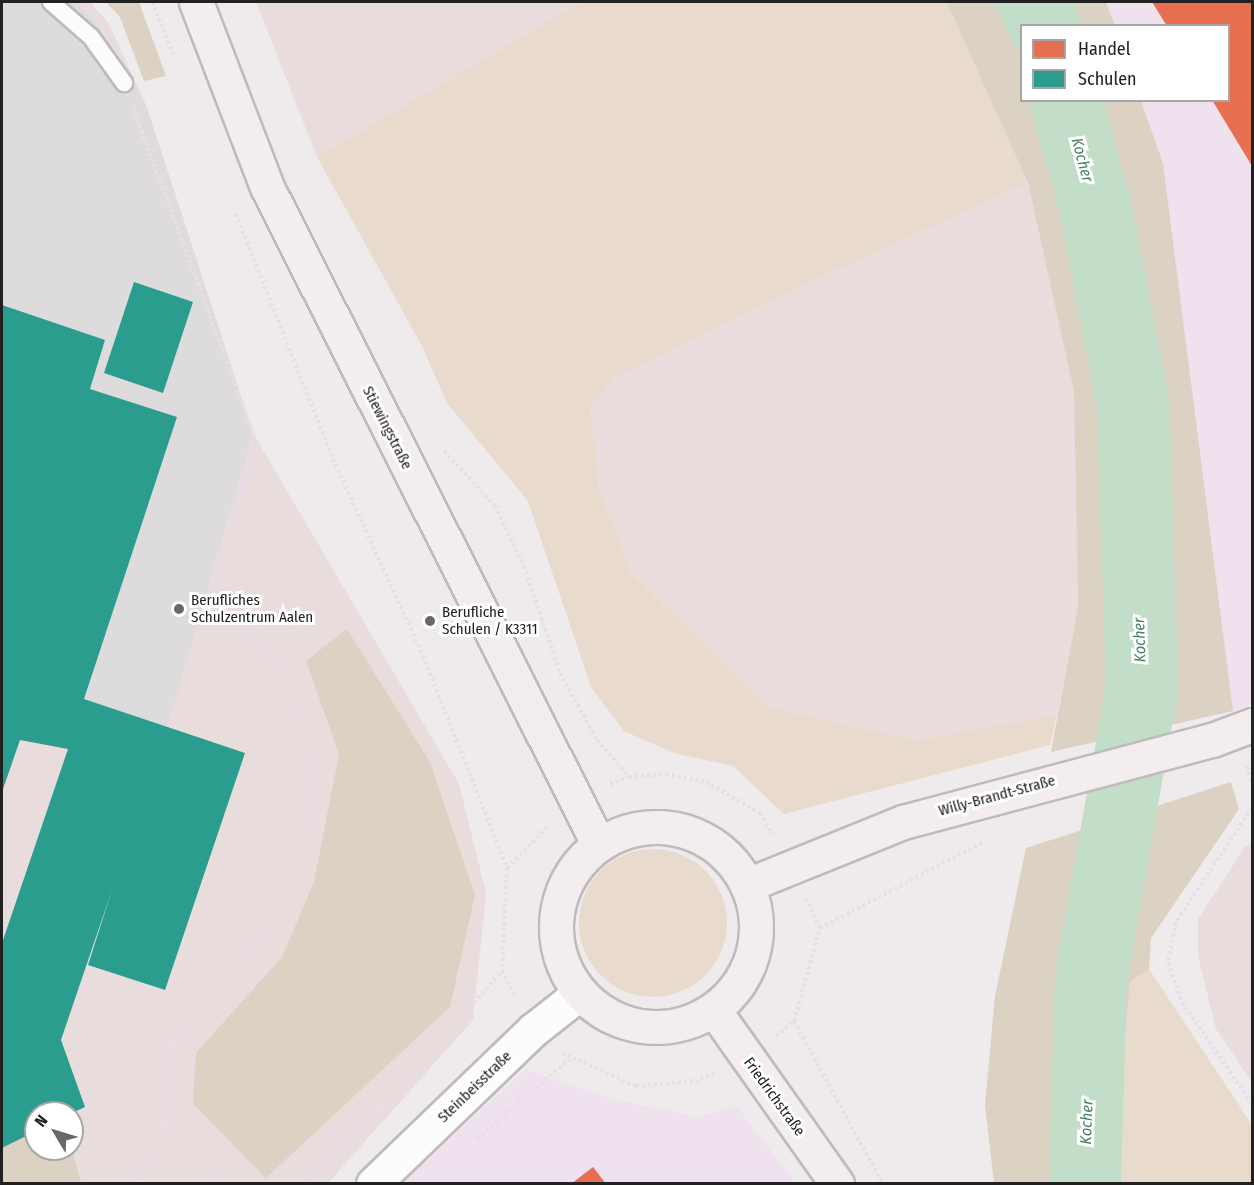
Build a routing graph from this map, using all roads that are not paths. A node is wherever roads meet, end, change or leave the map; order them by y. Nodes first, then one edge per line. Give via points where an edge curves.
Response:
1 (51, 2) edge
2 (196, 2) edge
3 (124, 83) road end
4 (1252, 725) edge
5 (599, 845) junction
6 (747, 885) junction
7 (580, 993) junction
8 (714, 1010) junction
9 (373, 1184) edge
10 (837, 1184) edge

1 - 3 lane via 91,37
2 - 5 main road, Stiewingstraße via 267,187
4 - 6 main road, Willy-Brandt-Straße via 1212,740 903,822
5 - 6 main road via 625,832 653,826 682,830 709,842 731,860
5 - 7 main road via 574,868 560,899 557,921 563,965
6 - 8 main road via 756,919 753,953 738,985
7 - 8 main road via 602,1012 629,1024 659,1028 687,1023
7 - 9 street, Steinbeisstraße via 533,1030
8 - 10 main road, Friedrichstraße

